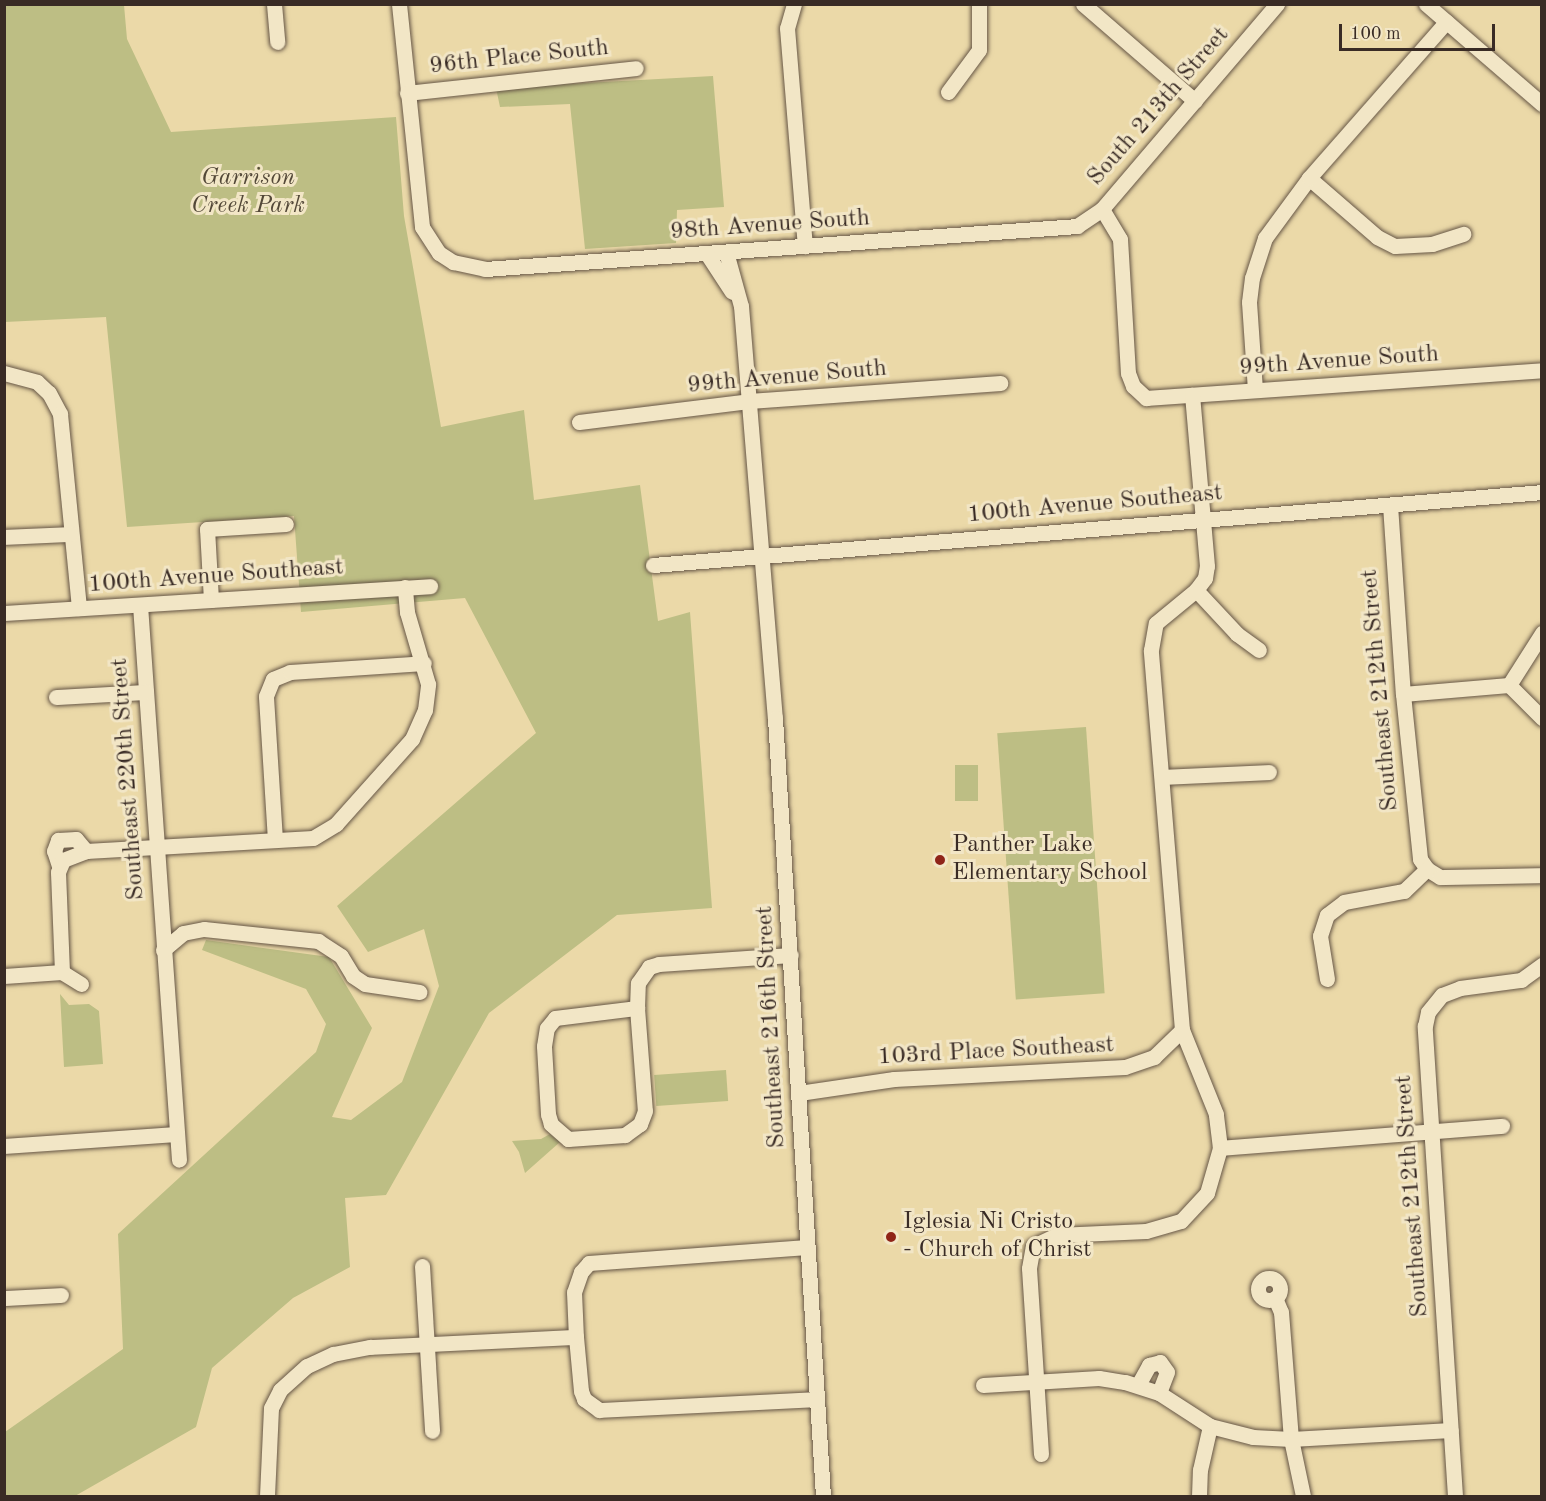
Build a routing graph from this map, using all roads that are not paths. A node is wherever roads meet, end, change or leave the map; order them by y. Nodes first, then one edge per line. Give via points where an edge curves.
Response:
1 (274, 4) edge
2 (399, 4) edge
3 (979, 4) edge
4 (1083, 4) edge
5 (1426, 4) edge
6 (1274, 5) edge
7 (792, 8) edge
8 (1446, 22) junction
9 (277, 42) dead end
10 (636, 68) dead end
11 (948, 92) dead end
12 (407, 93) junction
13 (1195, 101) junction
14 (1542, 104) edge
15 (1309, 178) junction
16 (1101, 208) junction
17 (1463, 234) dead end
18 (805, 246) junction
19 (726, 252) junction
20 (707, 254) junction
21 (743, 332) junction
22 (1542, 370) edge
23 (4, 373) edge
24 (1000, 383) dead end
25 (1255, 390) junction
26 (1192, 395) junction
27 (749, 401) junction
28 (579, 422) dead end
29 (1542, 492) edge
30 (1390, 505) junction
31 (1204, 519) junction
32 (286, 524) dead end
33 (71, 534) junction
34 (4, 537) edge
35 (762, 555) junction
36 (653, 565) dead end
37 (430, 586) dead end
38 (405, 587) junction
39 (1196, 590) junction
40 (211, 600) junction
41 (140, 605) junction
42 (79, 608) junction
43 (4, 613) edge
44 (1542, 633) edge
45 (1259, 650) dead end
46 (424, 663) junction
47 (1509, 685) junction
48 (146, 692) junction
49 (1403, 694) junction
50 (56, 697) dead end
51 (1542, 718) edge
52 (1269, 772) dead end
53 (1163, 777) junction
54 (275, 840) junction
55 (156, 848) junction
56 (1427, 869) junction
57 (1541, 879) edge
58 (163, 950) junction
59 (791, 955) junction
60 (1540, 970) edge
61 (62, 972) junction
62 (4, 976) edge
63 (1327, 979) dead end
64 (81, 984) dead end
65 (419, 992) dead end
66 (637, 1008) junction
67 (1182, 1029) junction
68 (799, 1093) junction
69 (1502, 1126) dead end
70 (1432, 1131) junction
71 (176, 1134) junction
72 (4, 1146) edge
73 (1220, 1148) junction
74 (179, 1160) dead end
75 (807, 1247) junction
76 (422, 1266) dead end
77 (61, 1295) dead end
78 (1275, 1298) dead end
79 (4, 1299) edge
80 (576, 1337) junction
81 (428, 1344) junction
82 (1035, 1382) junction
83 (982, 1385) dead end
84 (1138, 1386) junction
85 (1158, 1393) junction
86 (816, 1399) junction
87 (1210, 1426) junction
88 (1451, 1430) junction
89 (432, 1431) dead end
90 (1291, 1439) junction
91 (1041, 1454) dead end
92 (267, 1497) edge
93 (823, 1497) edge
94 (1199, 1497) edge
95 (1303, 1497) edge
96 (1455, 1497) edge

1 - 9 street
2 - 12 street
3 - 11 street via 979,50
4 - 13 street
5 - 8 street
6 - 13 street, South 213th Street
7 - 18 street via 787,28
8 - 14 street
8 - 15 street
10 - 12 street, 96th Place South
12 - 20 street, 98th Avenue South via 422,227 439,253 453,262 485,269
13 - 16 street, South 213th Street
15 - 17 street via 1377,237 1395,246 1432,244
15 - 25 street via 1276,219 1252,278 1249,302
16 - 18 street, 98th Avenue South via 1077,226 1062,228
16 - 26 street, 99th Avenue South via 1120,239 1128,373 1140,395 1152,399
18 - 19 street, 98th Avenue South
19 - 20 street, 98th Avenue South
19 - 21 street via 738,286
20 - 21 street via 732,290
21 - 27 street, Southeast 216th Street
22 - 25 street, 99th Avenue South
23 - 33 street via 37,382 49,393 60,414
24 - 27 street, 99th Avenue South
25 - 26 street, 99th Avenue South
26 - 31 street
27 - 28 street, 99th Avenue South
27 - 35 street, Southeast 216th Street
29 - 30 street, 100th Avenue Southeast
30 - 31 street, 100th Avenue Southeast
30 - 49 street, Southeast 212th Street
31 - 35 street, 100th Avenue Southeast
31 - 39 street via 1207,566 1205,578
32 - 40 street via 207,529
33 - 34 street
33 - 42 street
35 - 36 street, 100th Avenue Southeast
35 - 59 street, Southeast 216th Street
37 - 38 street, 100th Avenue Southeast
38 - 40 street, 100th Avenue Southeast
38 - 46 street via 407,612
39 - 45 street via 1237,634
39 - 53 street via 1156,623 1151,650
40 - 41 street, 100th Avenue Southeast
41 - 42 street, 100th Avenue Southeast
41 - 48 street, Southeast 220th Street
42 - 43 street, 100th Avenue Southeast
44 - 47 street
46 - 54 street via 427,698 418,731 327,832 314,838
46 - 54 street via 291,672 280,674 268,686
47 - 49 street
47 - 51 street
48 - 50 street
48 - 55 street, Southeast 220th Street
49 - 56 street, Southeast 212th Street via 1416,848
52 - 53 street
53 - 67 street
54 - 55 street
55 - 58 street, Southeast 220th Street
55 - 61 street via 86,851 63,862
56 - 57 street via 1440,878
56 - 63 street via 1404,891 1344,902 1326,915 1320,936
58 - 65 street via 183,933 204,929 318,941 341,956 353,976 365,984
58 - 71 street, Southeast 220th Street
59 - 66 street via 649,967 638,983
59 - 68 street, Southeast 216th Street
60 - 70 street, Southeast 212th Street via 1507,984 1460,988 1442,995 1428,1012 1425,1040
61 - 62 street
61 - 64 street
66 - 66 street via 562,1016 551,1022 544,1046 549,1121 568,1139 625,1135 640,1124 645,1111
67 - 68 street, 103rd Place Southeast via 1154,1057 1125,1067 894,1079
67 - 73 street via 1216,1114
68 - 75 street, Southeast 216th Street
69 - 70 street
70 - 73 street
70 - 88 street, Southeast 212th Street
71 - 72 street
71 - 74 street, Southeast 220th Street
73 - 82 street via 1214,1177 1195,1210 1166,1226 1057,1234 1033,1246 1029,1256
75 - 80 street via 589,1263 580,1272 574,1292
75 - 86 street, Southeast 216th Street
76 - 81 street
77 - 79 street
78 - 90 street via 1281,1312
80 - 81 street
80 - 86 street via 581,1391 590,1406 611,1411
81 - 89 street
81 - 92 street via 350,1350 307,1366 280,1390 271,1408
82 - 83 street
82 - 84 street via 1099,1378
82 - 91 street
84 - 85 street
84 - 85 street via 1149,1365 1160,1362 1167,1372
85 - 87 street
86 - 93 street, Southeast 216th Street
87 - 90 street via 1253,1437
87 - 94 street via 1200,1470
88 - 90 street
88 - 96 street, Southeast 212th Street
90 - 95 street

